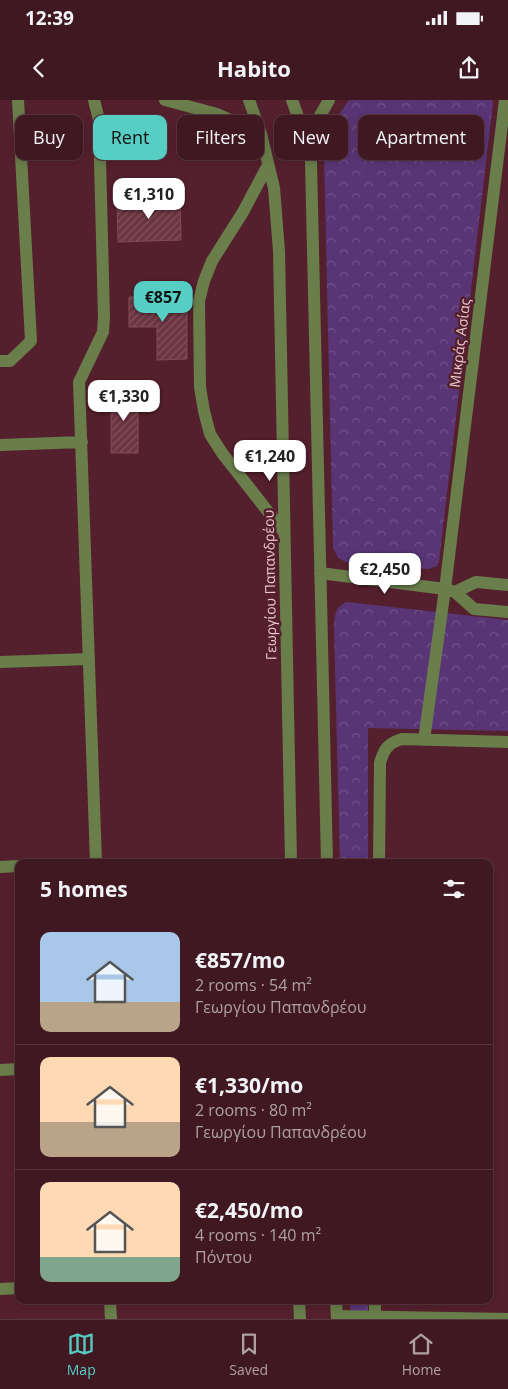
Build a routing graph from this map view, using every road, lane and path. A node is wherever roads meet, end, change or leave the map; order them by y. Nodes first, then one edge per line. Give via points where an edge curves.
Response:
1 (18, 100) edge
2 (94, 100) edge
3 (165, 100) edge
4 (250, 100) edge
5 (292, 100) edge
6 (329, 100) edge
7 (505, 100) edge
8 (220, 115) edge
9 (254, 115) edge
10 (297, 115) edge
11 (320, 115) edge
12 (264, 150) edge
13 (311, 160) edge
14 (268, 165) junction
15 (0, 361) edge
16 (82, 442) junction
17 (0, 444) edge
18 (284, 532) junction
19 (320, 573) junction
20 (508, 586) edge
21 (450, 590) junction
22 (508, 612) edge
23 (89, 659) junction
24 (0, 662) edge
25 (424, 740) junction
26 (508, 742) edge
27 (96, 859) edge
28 (291, 859) edge
29 (326, 859) edge
30 (379, 859) edge
31 (15, 866) edge
32 (0, 867) edge
33 (15, 1069) edge
34 (0, 1070) edge
35 (15, 1288) edge
36 (0, 1289) edge
37 (110, 1304) edge
38 (299, 1304) edge
39 (336, 1304) edge
40 (375, 1304) edge
41 (375, 1316) junction
42 (337, 1318) edge
43 (508, 1318) edge
44 (111, 1319) edge
45 (300, 1319) edge

1 - 15 street via 32,341 10,361
2 - 16 street via 99,120 104,317 103,332 80,382
3 - 8 street
4 - 9 street, Γεωργίου Παπανδρέου
5 - 10 street
6 - 11 street
7 - 21 street, Μικράς Ασίας
12 - 14 street, Γεωργίου Παπανδρέου
13 - 19 street
14 - 18 street, Γεωργίου Παπανδρέου via 274,188 279,251
14 - 18 street via 212,261 204,281 199,301 200,386 210,434
16 - 17 street
16 - 23 street
18 - 28 street, Γεωργίου Παπανδρέου
19 - 21 street
19 - 29 street
20 - 21 street via 476,582
21 - 22 street via 474,609
21 - 25 street, Μικράς Ασίας
23 - 24 street
23 - 27 street
25 - 26 street
25 - 30 street via 402,739 388,745 383,752 380,762
31 - 32 street
33 - 34 street
35 - 36 street
37 - 44 street
38 - 45 street
39 - 42 street
40 - 41 street
41 - 42 street
41 - 43 street

